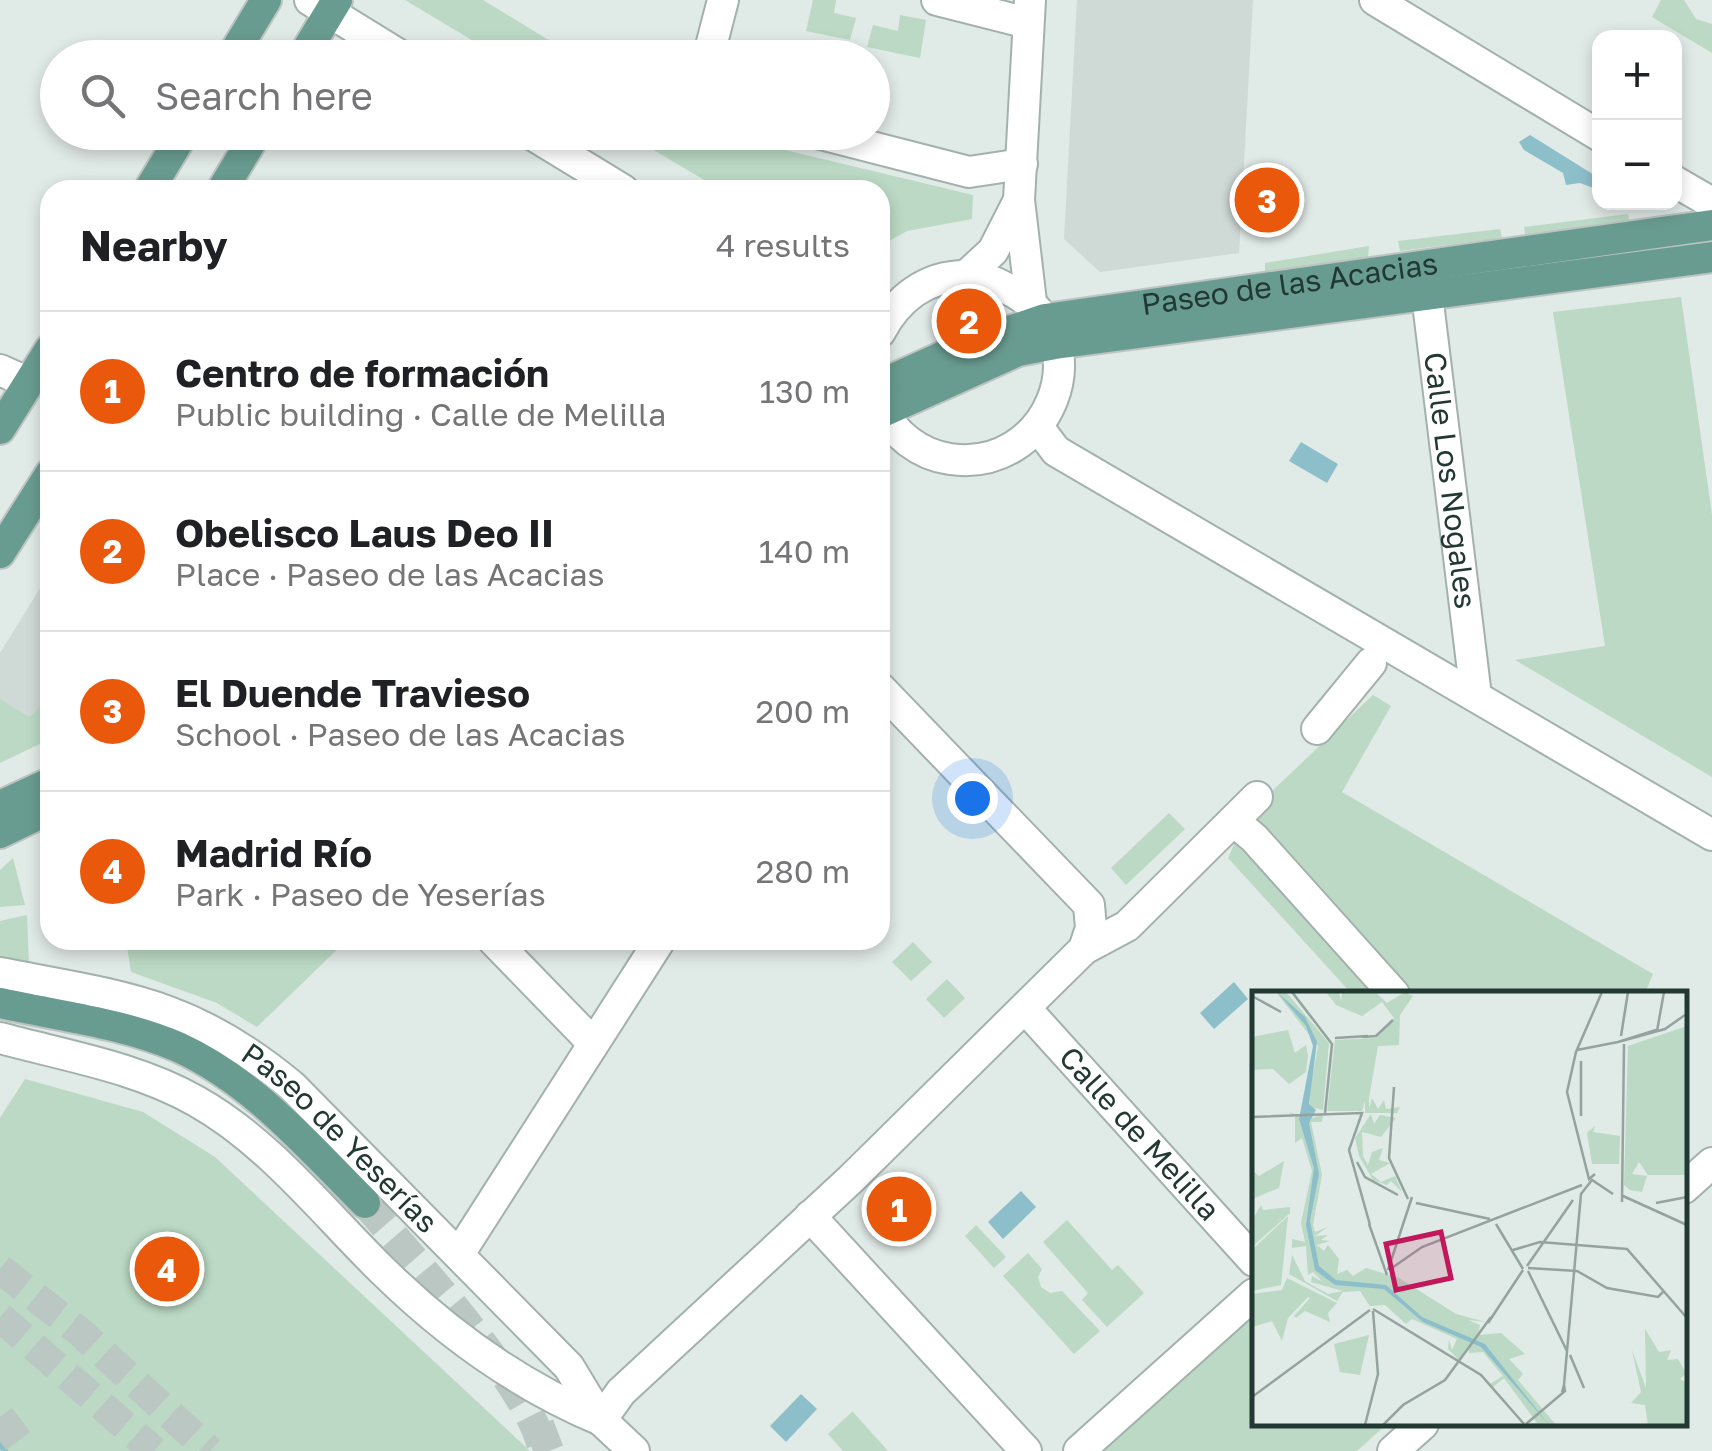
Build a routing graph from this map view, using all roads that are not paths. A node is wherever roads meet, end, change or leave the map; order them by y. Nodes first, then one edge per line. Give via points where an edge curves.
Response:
1 (266, 0) edge
2 (723, 0) edge
3 (937, 0) edge
4 (1375, 0) edge
5 (326, 4) edge
6 (1029, 11) edge
7 (242, 40) edge
8 (310, 40) edge
9 (378, 40) edge
10 (713, 40) edge
11 (1592, 131) edge
12 (173, 150) edge
13 (246, 150) edge
14 (557, 150) edge
15 (884, 150) edge
16 (1022, 164) junction
17 (155, 180) edge
18 (228, 180) edge
19 (607, 180) edge
20 (1682, 186) edge
21 (1019, 200) junction
22 (1712, 203) edge
23 (1712, 225) edge
24 (1712, 256) edge
25 (967, 276) junction
26 (1426, 281) junction
27 (890, 315) edge
28 (1044, 322) junction
29 (40, 365) edge
30 (0, 370) edge
31 (29, 383) junction
32 (890, 400) edge
33 (890, 419) edge
34 (1038, 428) junction
35 (0, 429) edge
36 (40, 490) edge
37 (0, 553) edge
38 (1371, 663) dead end
39 (1476, 696) junction
40 (890, 698) edge
41 (1318, 729) dead end
42 (40, 788) edge
43 (1258, 797) dead end
44 (0, 806) edge
45 (40, 814) edge
46 (1236, 823) junction
47 (0, 833) edge
48 (1712, 835) edge
49 (1084, 949) junction
50 (502, 950) edge
51 (653, 950) edge
52 (0, 980) edge
53 (1391, 991) edge
54 (1025, 1008) junction
55 (0, 1038) edge
56 (592, 1042) junction
57 (1712, 1162) edge
58 (1687, 1185) edge
59 (365, 1202) tunnel mouth
60 (810, 1216) junction
61 (459, 1254) junction
62 (1252, 1260) edge
63 (1252, 1296) edge
64 (601, 1420) junction
65 (1421, 1426) edge
66 (634, 1451) edge
67 (1026, 1451) edge
68 (1080, 1451) edge
69 (1392, 1451) edge

1 - 7 main road
2 - 10 street
3 - 6 street
4 - 11 street
5 - 8 main road
5 - 9 street
6 - 16 street
12 - 17 main road
13 - 18 main road
14 - 19 street
15 - 16 street via 970,172
16 - 21 street
20 - 22 street
21 - 25 street via 993,251
21 - 28 street
23 - 26 main road, Paseo de las Acacias
24 - 26 main road, Paseo de las Acacias
25 - 27 street via 923,286
25 - 28 street via 992,280
26 - 28 main road, Paseo de las Acacias
26 - 39 street, Calle Los Nogales
28 - 32 main road, Paseo de las Acacias via 1018,351
28 - 34 street via 1059,373
29 - 31 main road
30 - 31 street
31 - 35 main road
33 - 34 street via 904,439 934,457 969,462 1004,454
34 - 39 street via 1056,451
36 - 37 main road
38 - 41 street
39 - 48 street
40 - 49 street via 1089,905
42 - 44 main road
43 - 46 street
45 - 47 main road
46 - 49 street via 1126,926
46 - 53 street
49 - 54 street
50 - 56 street
51 - 56 street
52 - 59 main road, Paseo de Yeserías via 180,1048 234,1080
52 - 61 street, Paseo de Yeserías via 145,1001 247,1048
54 - 60 street
54 - 62 street, Calle de Melilla
55 - 64 street, Paseo de Yeserías via 156,1081 210,1109 457,1336
56 - 61 street
57 - 58 street
60 - 64 street via 621,1392
60 - 67 street
61 - 64 street, Paseo de Yeserías via 570,1368
63 - 68 street
64 - 66 street, Paseo de Yeserías
65 - 69 street

